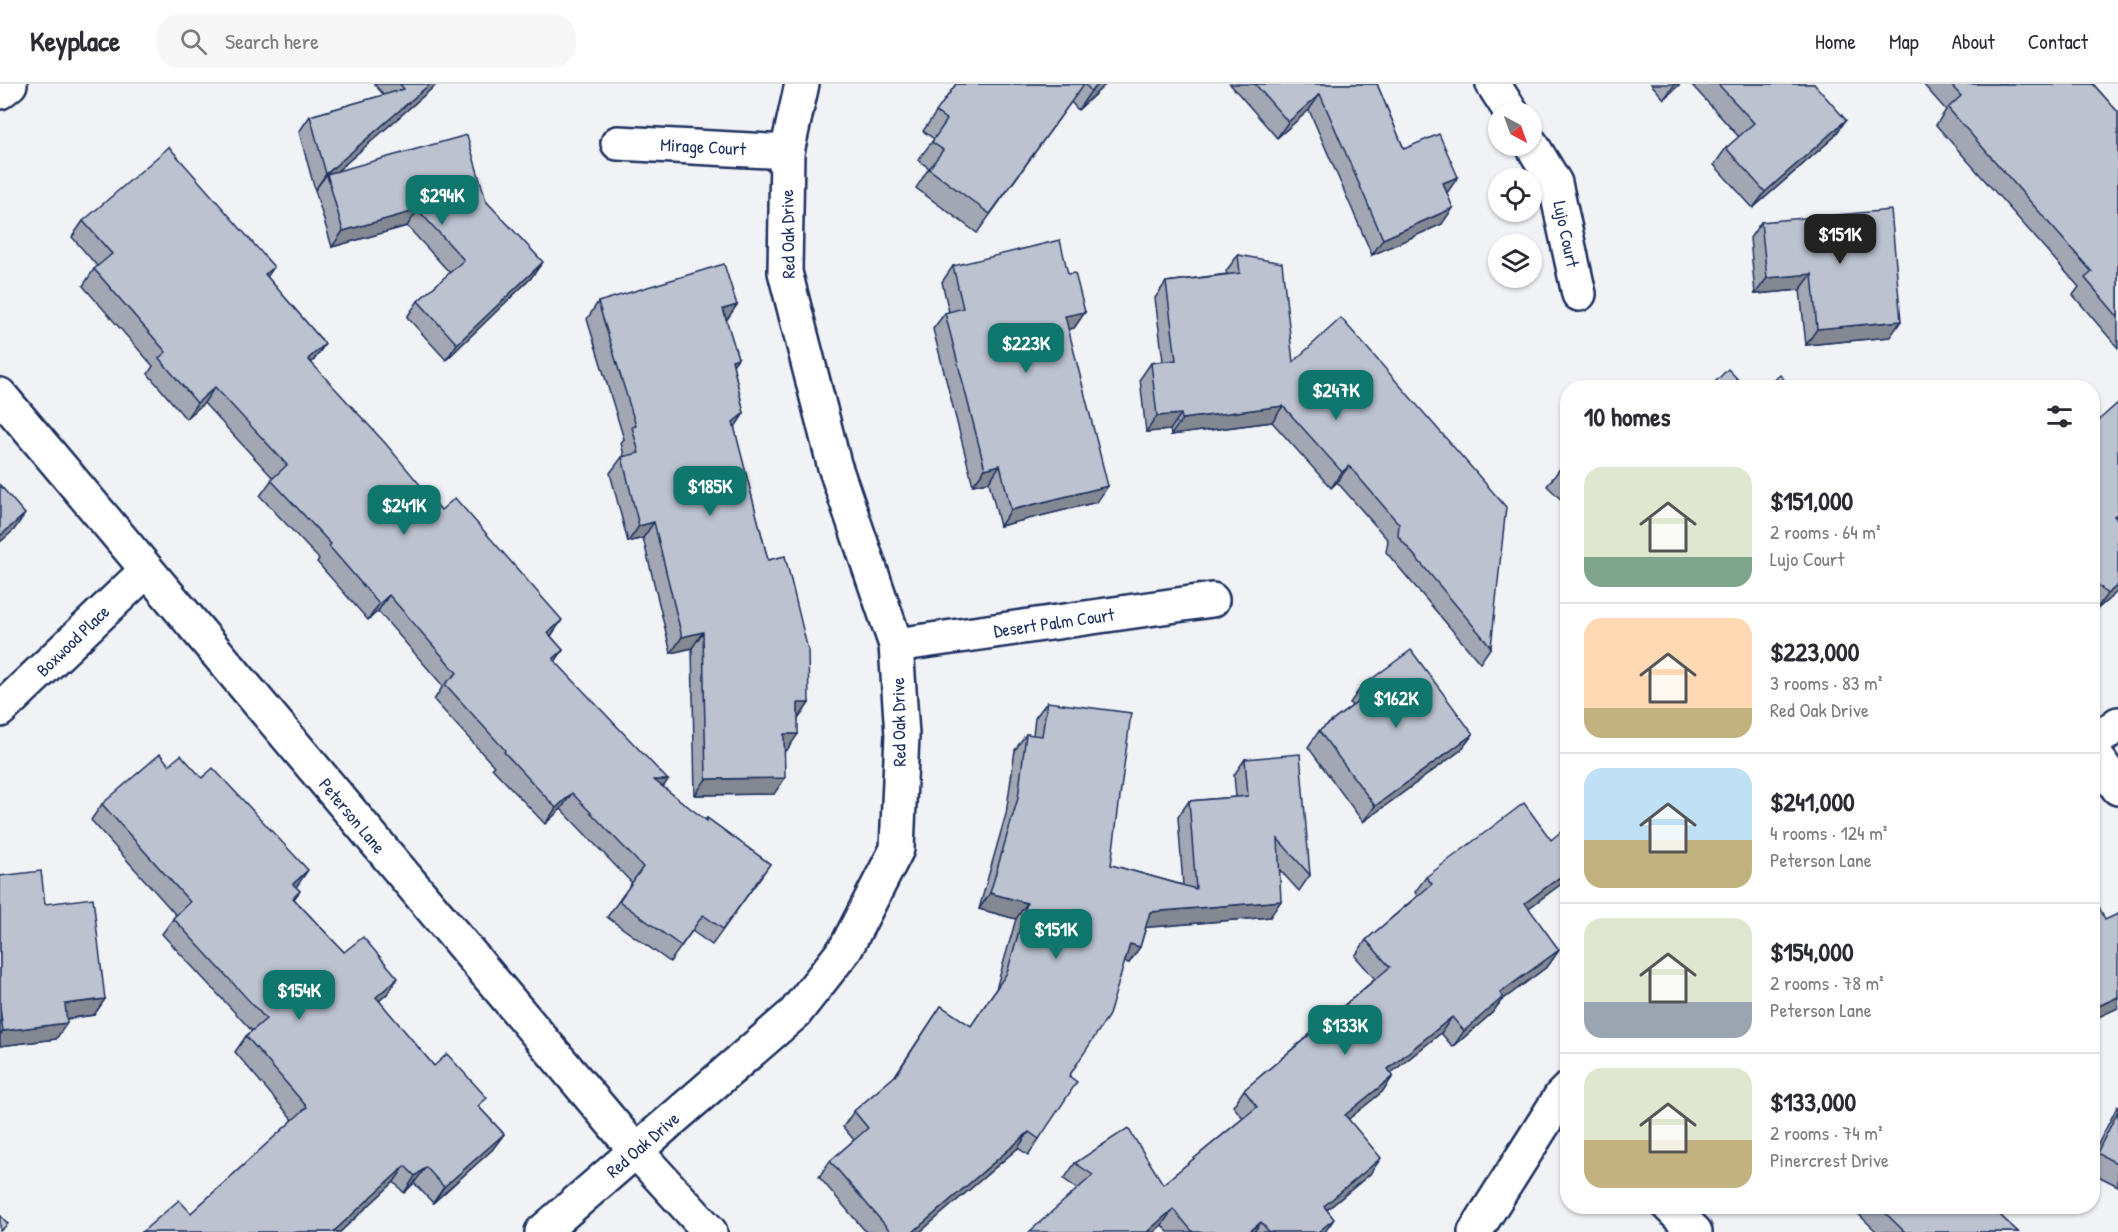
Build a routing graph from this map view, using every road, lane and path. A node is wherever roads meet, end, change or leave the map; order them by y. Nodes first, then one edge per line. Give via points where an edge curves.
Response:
1 (10, 84) edge
2 (802, 84) edge
3 (1492, 84) edge
4 (0, 92) edge
5 (1504, 102) edge
6 (618, 143) dead end
7 (787, 152) junction
8 (1539, 156) edge
9 (1579, 294) dead end
10 (0, 395) edge
11 (146, 571) junction
12 (1212, 600) dead end
13 (896, 645) junction
14 (0, 710) edge
15 (2118, 724) edge
16 (2100, 738) edge
17 (2100, 762) edge
18 (2118, 788) edge
19 (1560, 1104) edge
20 (636, 1151) junction
21 (1677, 1214) edge
22 (542, 1232) edge
23 (710, 1232) edge
24 (1475, 1232) edge
25 (1695, 1232) edge

1 - 4 street
2 - 7 street, Red Oak Drive
3 - 5 street
6 - 7 street, Mirage Court
7 - 13 street, Red Oak Drive via 785,272 834,464
8 - 9 street, Lujo Court via 1555,183
10 - 11 street, Peterson Lane
11 - 14 street, Boxwood Place
11 - 20 street, Peterson Lane
12 - 13 street, Desert Palm Court
13 - 20 street, Red Oak Drive via 902,735 897,849 846,948 795,1013
15 - 16 street
17 - 18 street
19 - 24 street
20 - 22 street, Red Oak Drive
20 - 23 street, Peterson Lane
21 - 25 street

